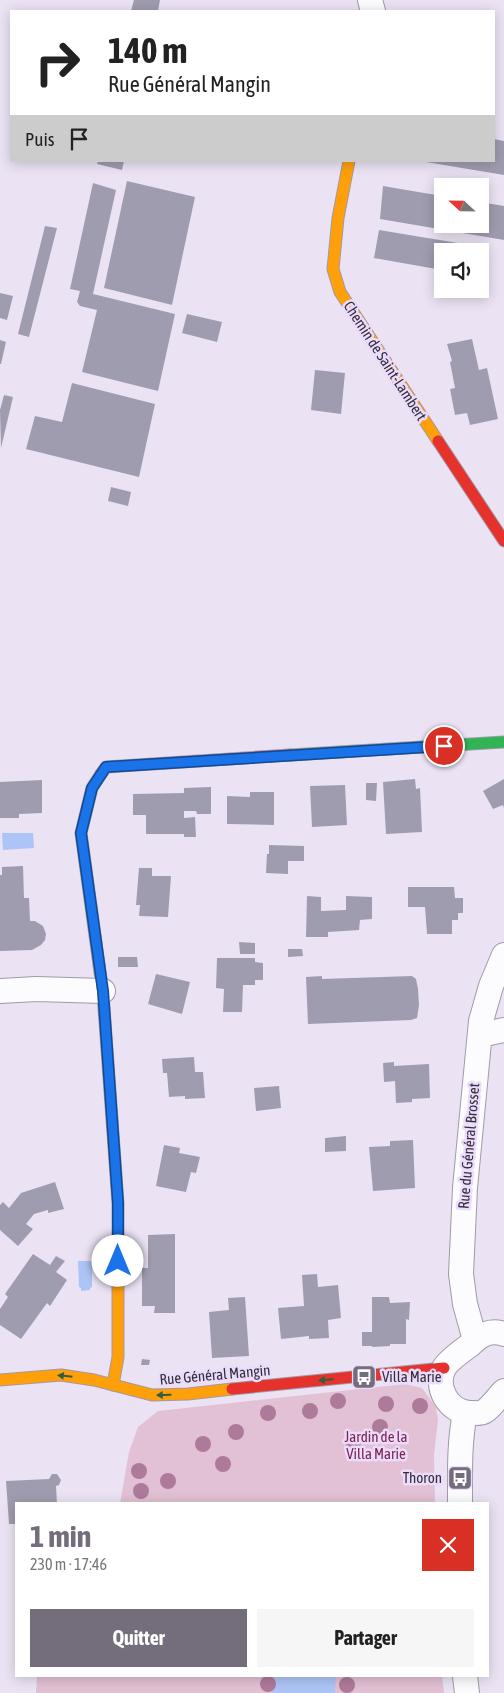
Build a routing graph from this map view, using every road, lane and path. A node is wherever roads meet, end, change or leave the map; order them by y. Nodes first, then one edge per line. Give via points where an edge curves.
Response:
1 (349, 162) edge
2 (504, 541) edge
3 (504, 742) edge
4 (504, 954) edge
5 (103, 991) junction
6 (0, 992) edge
7 (504, 1030) edge
8 (480, 1035) junction
9 (504, 1334) edge
10 (475, 1340) junction
11 (444, 1368) junction
12 (0, 1380) edge
13 (113, 1385) junction
14 (504, 1392) edge
15 (465, 1413) junction
16 (460, 1502) edge
17 (465, 1677) edge
18 (467, 1693) edge

1 - 2 street, Chemin de Saint-Lambert via 333,268 340,292
3 - 5 street via 106,767 92,788 81,833
4 - 8 street, Rue du Général Brosset via 491,986
5 - 6 street via 36,989
5 - 13 street via 118,1203 118,1357
7 - 8 street
8 - 10 street, Rue du Général Brosset via 465,1188 461,1274
9 - 10 street via 492,1332
10 - 11 street
11 -> 13 street, Rue Général Mangin via 188,1394 152,1395
11 - 15 street via 443,1394 452,1406
13 -> 12 street, Rue Général Mangin via 61,1375
14 - 15 street via 485,1412
15 - 16 street via 461,1432
17 - 18 street

